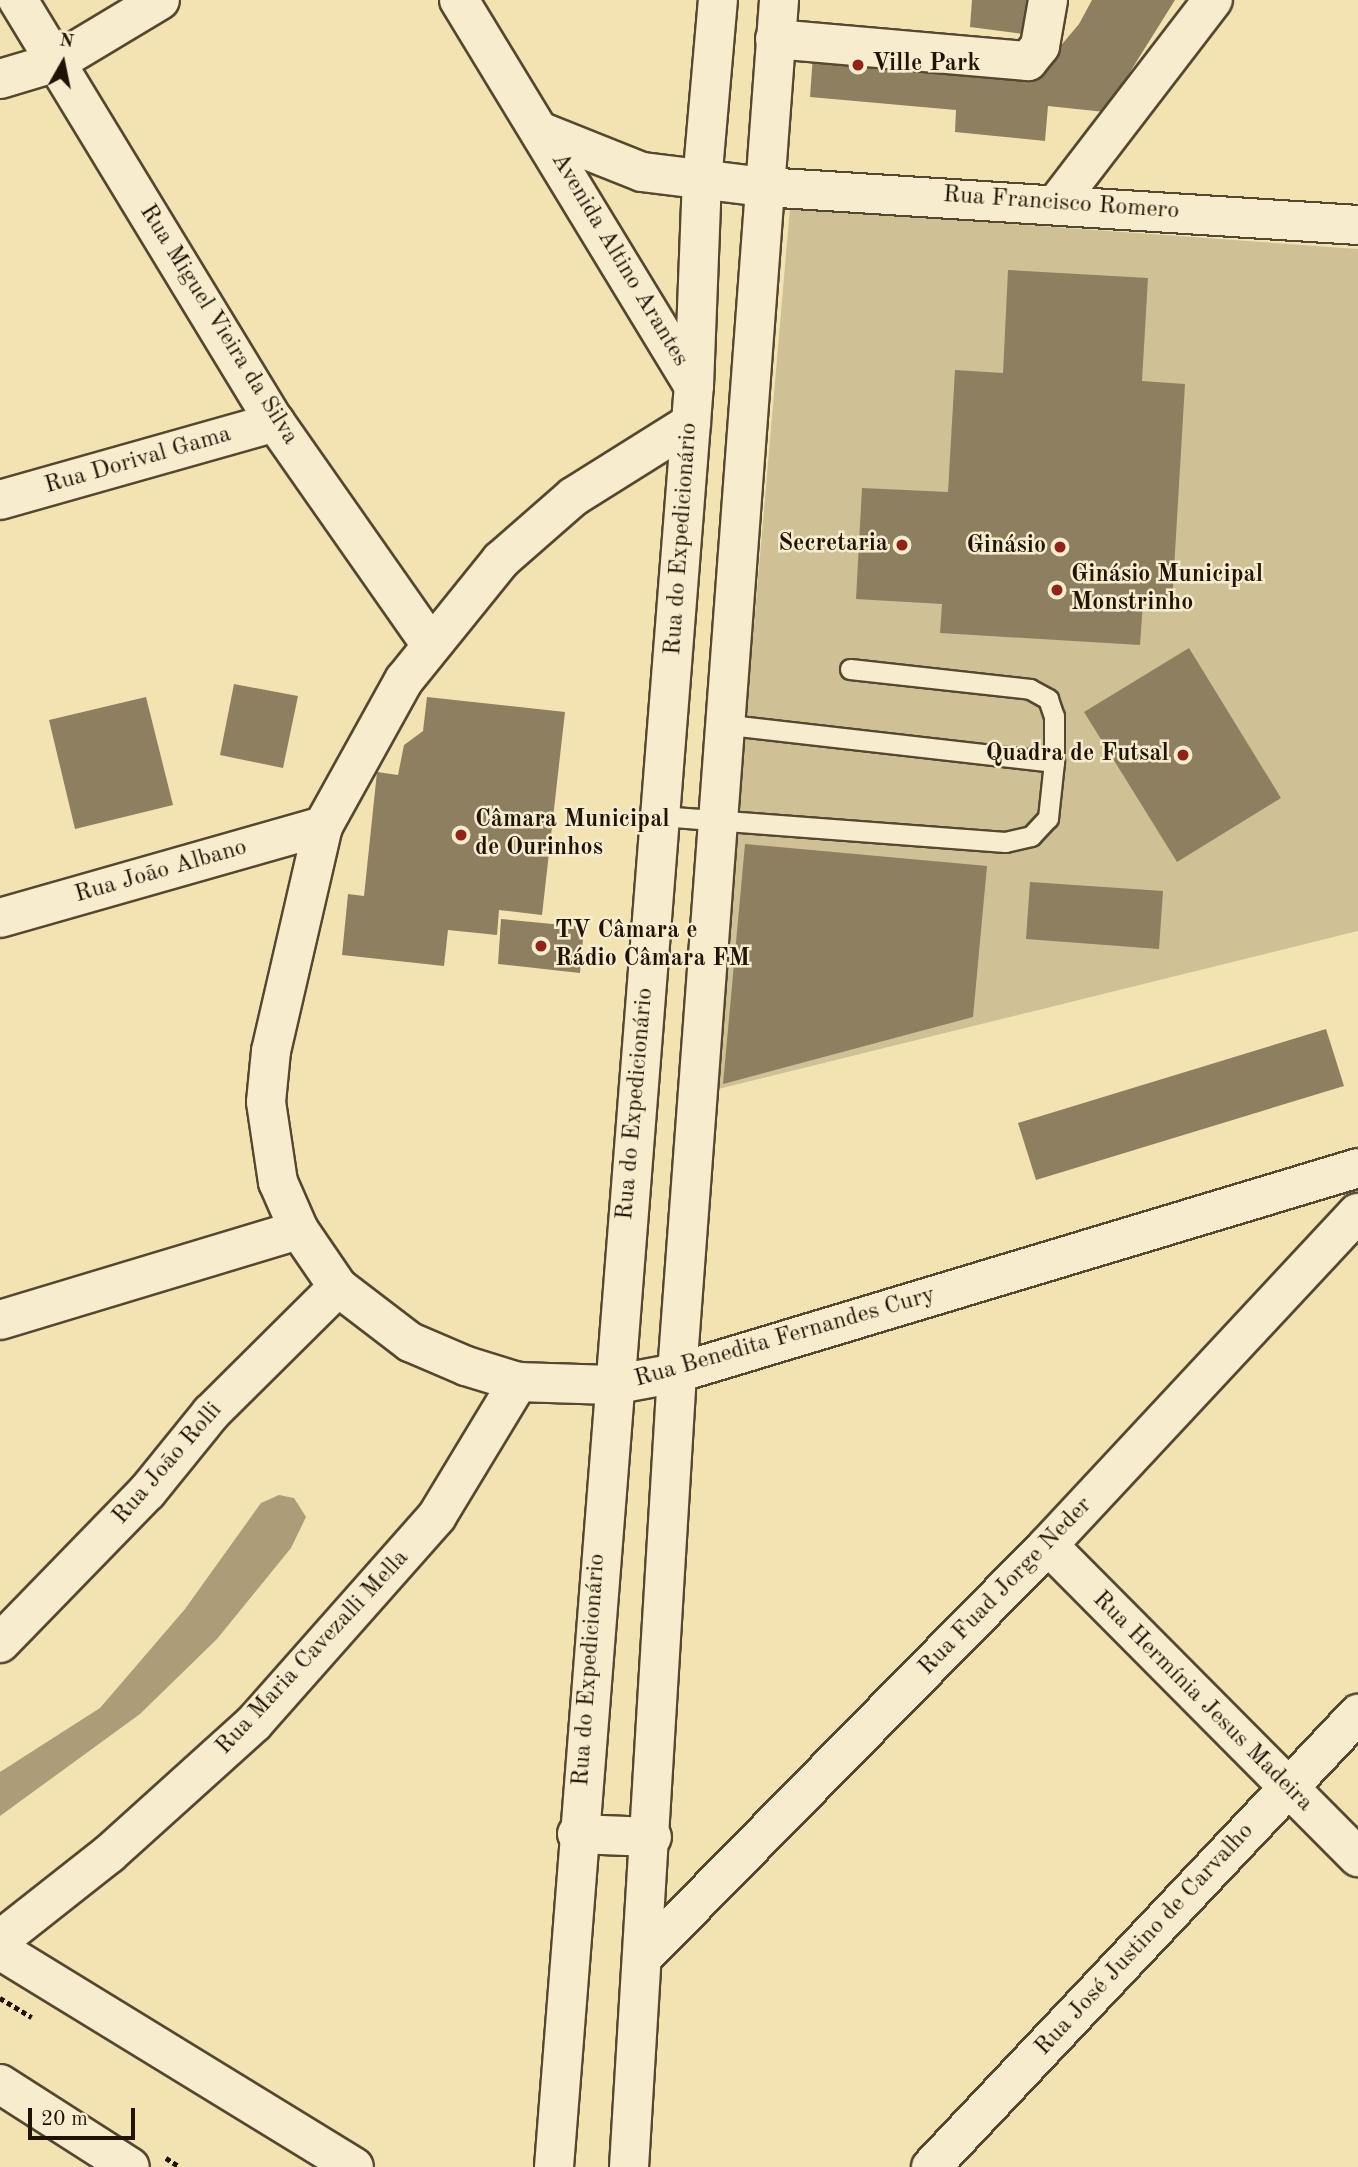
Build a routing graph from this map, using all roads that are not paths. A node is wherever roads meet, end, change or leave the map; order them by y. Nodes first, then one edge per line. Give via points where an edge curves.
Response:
1 (18, 0) edge
2 (160, 0) edge
3 (459, 0) edge
4 (718, 0) edge
5 (779, 0) edge
6 (1213, 0) edge
7 (1053, 7) edge
8 (775, 39) junction
9 (57, 62) junction
10 (0, 79) edge
11 (544, 133) junction
12 (702, 182) junction
13 (764, 187) junction
14 (1057, 203) junction
15 (1358, 225) edge
16 (694, 386) junction
17 (275, 422) junction
18 (691, 423) junction
19 (0, 500) edge
20 (430, 643) junction
21 (850, 669) dead end
22 (728, 725) junction
23 (1054, 762) junction
24 (660, 816) junction
25 (722, 821) junction
26 (323, 826) junction
27 (0, 918) edge
28 (644, 1007) junction
29 (705, 1010) junction
30 (1358, 1168) edge
31 (1358, 1213) edge
32 (299, 1230) junction
33 (338, 1287) junction
34 (0, 1320) edge
35 (677, 1373) junction
36 (518, 1382) junction
37 (612, 1385) junction
38 (1048, 1545) junction
39 (0, 1643) edge
40 (1358, 1714) edge
41 (1286, 1790) junction
42 (578, 1834) junction
43 (652, 1837) junction
44 (1358, 1857) edge
45 (0, 1940) edge
46 (0, 1950) edge
47 (646, 1954) junction
48 (0, 2084) edge
49 (331, 2161) edge
50 (130, 2167) edge
51 (554, 2167) edge
52 (629, 2167) edge
53 (931, 2167) edge

1 - 9 street, Rua Miguel Vieira da Silva
2 - 9 street
3 - 11 street, Avenida Altino Arantes
4 - 12 street, Rua do Expedicionário
5 - 8 street
6 - 14 street
7 - 8 street via 1040,46 1028,61
8 - 13 street
9 - 10 street
9 - 17 street, Rua Miguel Vieira da Silva
11 - 12 street, Avenida Altino Arantes via 594,158
11 - 16 street, Avenida Altino Arantes
12 - 13 street, Avenida Altino Arantes
12 - 16 street, Rua do Expedicionário
13 - 14 street, Rua Francisco Romero
13 - 22 street
14 - 15 street, Rua Francisco Romero
16 - 18 street, Rua do Expedicionário
17 - 19 street, Rua Dorival Gama
17 - 20 street, Rua Miguel Vieira da Silva
18 - 20 street, Rua Benedita Fernandes Cury via 549,516 501,560
18 - 24 street, Rua do Expedicionário
20 - 26 street, Rua Benedita Fernandes Cury
21 - 23 lane via 1030,690 1048,699 1054,716
22 - 23 lane
22 - 25 street
23 - 25 lane via 1043,829 1005,842
24 - 25 lane
24 - 28 street, Rua do Expedicionário
25 - 29 street
26 - 27 street, Rua João Albano
26 - 32 street, Rua Benedita Fernandes Cury via 271,1051 266,1102 278,1182
28 - 29 street
28 - 37 street, Rua do Expedicionário
29 - 35 street
30 - 35 street, Rua Benedita Fernandes Cury
31 - 38 street, Rua Fuad Jorge Neder
32 - 33 street, Rua Benedita Fernandes Cury
32 - 34 street
33 - 36 street, Rua Benedita Fernandes Cury via 410,1342
33 - 39 street, Rua João Rolli via 211,1413 147,1492
35 - 37 street, Rua Benedita Fernandes Cury
35 - 43 street
36 - 37 street, Rua Benedita Fernandes Cury
36 - 45 street, Rua Maria Cavezalli Mella via 437,1516 254,1723 109,1854
37 - 42 street, Rua do Expedicionário
38 - 41 street, Rua Hermínia Jesus Madeira
38 - 47 street, Rua Fuad Jorge Neder
40 - 41 street, Rua José Justino de Carvalho
41 - 44 street, Rua Hermínia Jesus Madeira
41 - 53 street, Rua José Justino de Carvalho
42 - 43 street
42 - 51 street, Rua do Expedicionário
43 - 47 street
46 - 49 street
47 - 52 street
48 - 50 street

